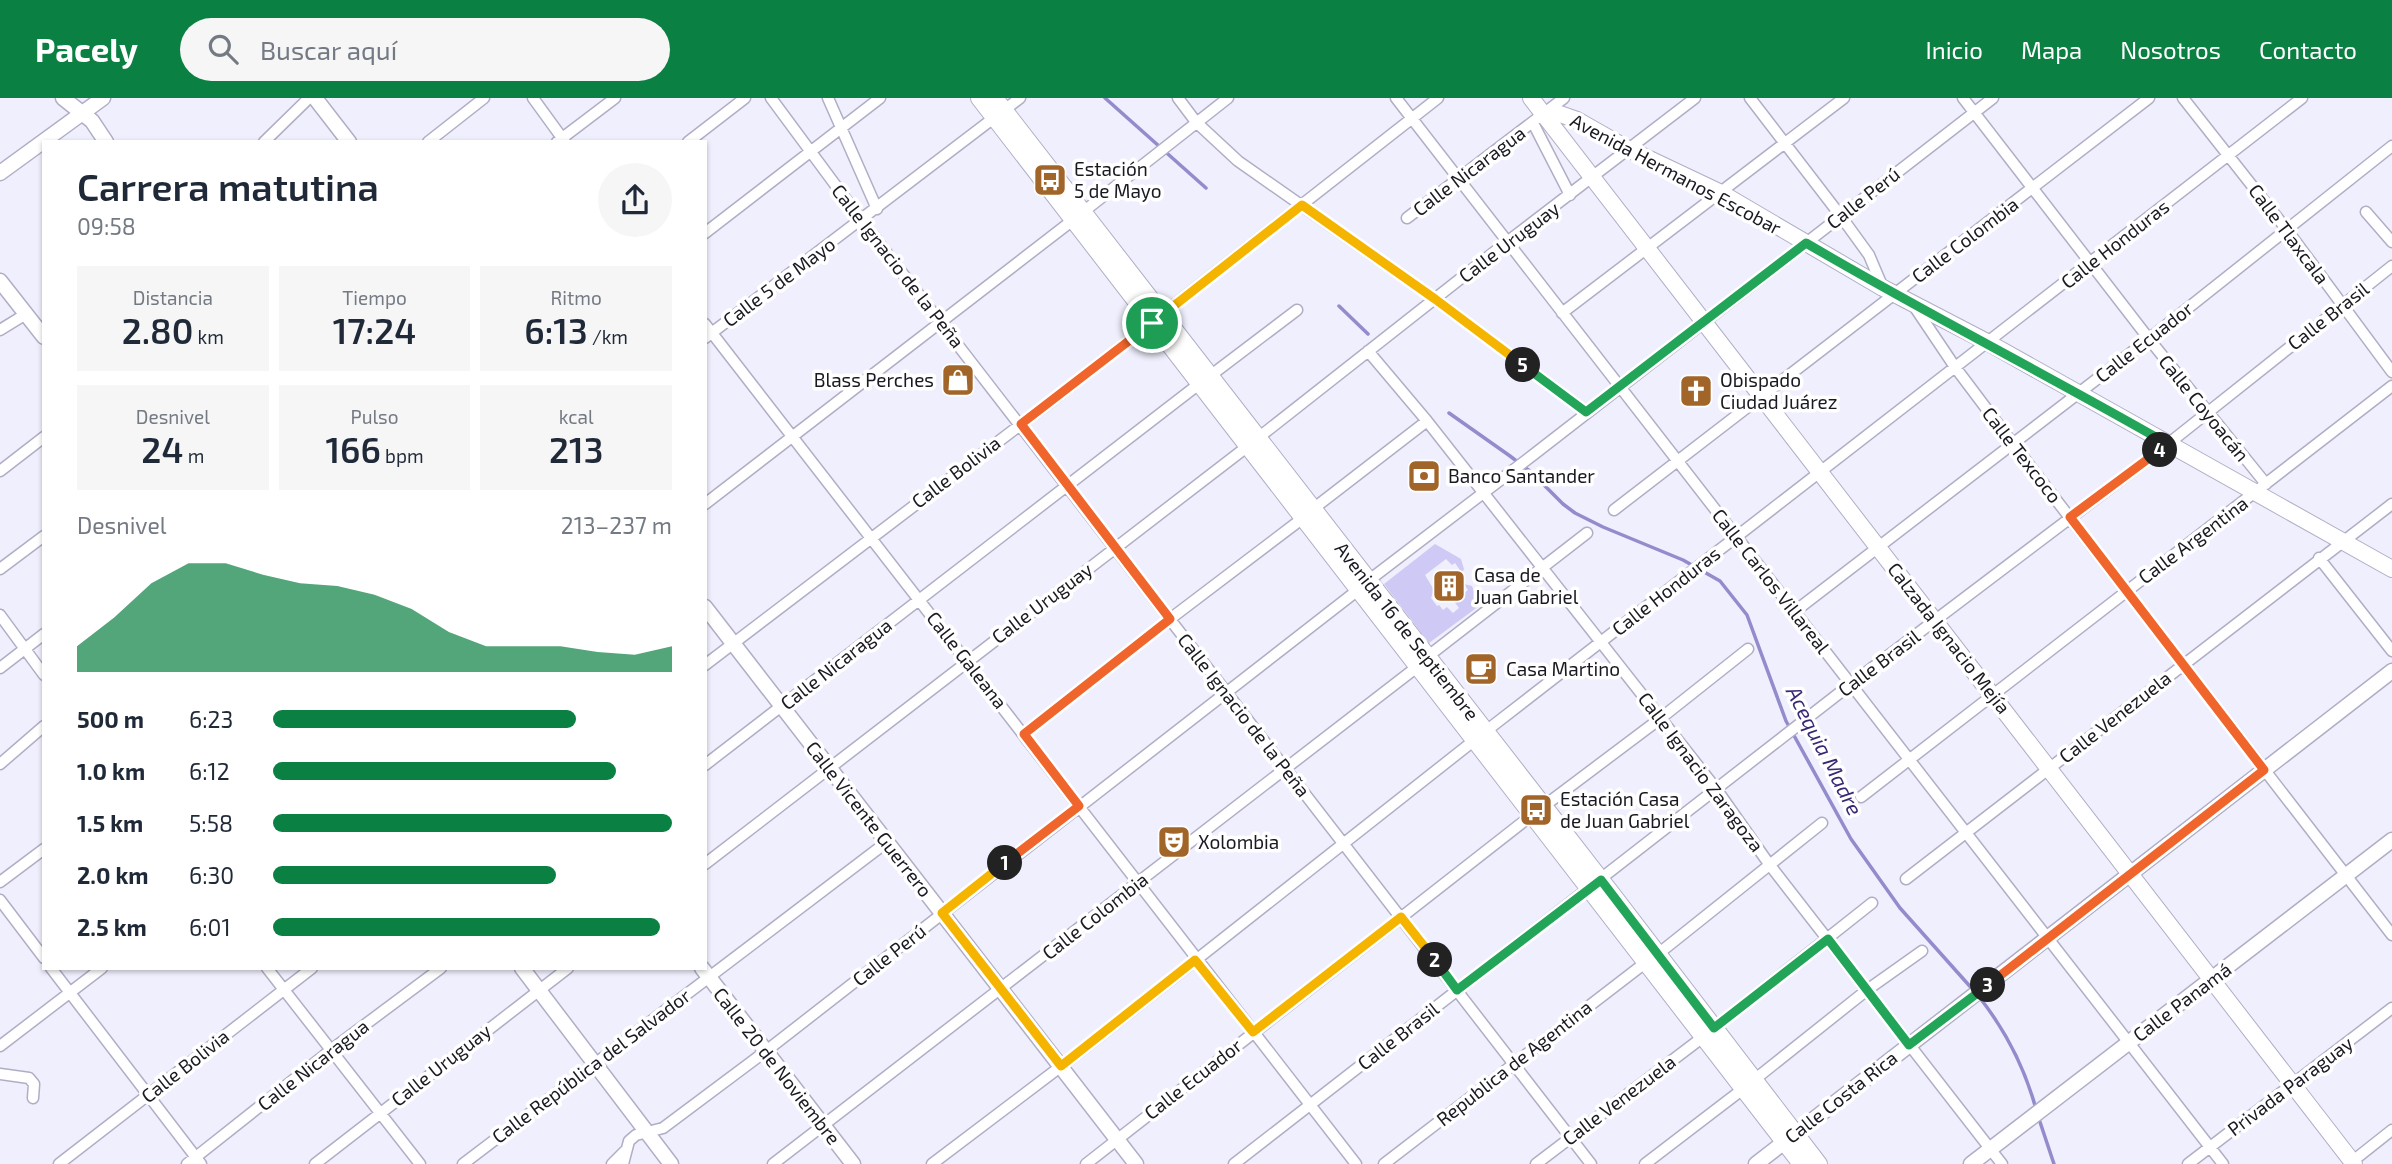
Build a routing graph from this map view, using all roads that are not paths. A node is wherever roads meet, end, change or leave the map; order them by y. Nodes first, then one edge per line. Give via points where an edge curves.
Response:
1 (62, 98) edge
2 (103, 98) edge
3 (309, 98) edge
4 (316, 98) edge
5 (484, 98) edge
6 (533, 98) edge
7 (615, 98) edge
8 (745, 98) edge
9 (771, 98) edge
10 (828, 98) edge
11 (880, 98) edge
12 (979, 98) edge
13 (1020, 98) edge
14 (1178, 98) edge
15 (1228, 98) edge
16 (1396, 98) edge
17 (1438, 98) edge
18 (1531, 98) edge
19 (1564, 98) edge
20 (1695, 98) edge
21 (1750, 98) edge
22 (1844, 98) edge
23 (1963, 98) edge
24 (1993, 98) edge
25 (2149, 98) edge
26 (2183, 98) edge
27 (2302, 98) edge
28 (998, 109) edge
29 (1974, 112) junction
30 (83, 113) junction
31 (1412, 118) junction
32 (1538, 118) junction
33 (1196, 122) junction
34 (841, 128) junction
35 (46, 140) edge
36 (105, 140) edge
37 (266, 140) edge
38 (348, 140) edge
39 (431, 140) edge
40 (560, 140) edge
41 (562, 140) edge
42 (691, 140) edge
43 (42, 143) edge
44 (1785, 143) junction
45 (2392, 146) edge
46 (1629, 149) junction
47 (809, 152) junction
48 (2228, 155) junction
49 (0, 173) edge
50 (1591, 178) junction
51 (1459, 180) junction
52 (2032, 189) junction
53 (1721, 193) junction
54 (1570, 195) junction
55 (1302, 205) junction
56 (877, 209) junction
57 (2366, 212) dead end
58 (1840, 215) junction
59 (1078, 216) junction
60 (1407, 218) dead end
61 (862, 221) junction
62 (2287, 230) junction
63 (707, 231) edge
64 (1507, 242) junction
65 (2392, 242) edge
66 (1806, 243) junction
67 (1647, 250) junction
68 (2090, 264) junction
69 (2392, 266) edge
70 (0, 281) edge
71 (1889, 291) junction
72 (1435, 299) junction
73 (1912, 304) junction
74 (2342, 305) junction
75 (1297, 310) dead end
76 (1562, 313) junction
77 (26, 314) junction
78 (1157, 318) junction
79 (1704, 321) junction
80 (941, 322) junction
81 (0, 330) edge
82 (708, 332) edge
83 (42, 334) edge
84 (2149, 340) junction
85 (1987, 342) junction
86 (1375, 346) junction
87 (1955, 367) junction
88 (2392, 372) edge
89 (1205, 380) junction
90 (2392, 386) edge
91 (1619, 387) junction
92 (2079, 393) junction
93 (1762, 397) junction
94 (1586, 412) junction
95 (2207, 412) junction
96 (1427, 421) junction
97 (1021, 424) junction
98 (792, 437) junction
99 (42, 439) edge
100 (1253, 442) junction
101 (2013, 444) junction
102 (2168, 444) junction
103 (1677, 461) junction
104 (0, 471) edge
105 (1821, 472) junction
106 (1067, 484) junction
107 (2261, 488) junction
108 (1484, 492) junction
109 (707, 503) edge
110 (2392, 504) edge
111 (1614, 510) dead end
112 (1308, 514) junction
113 (2070, 517) junction
114 (1587, 533) dead end
115 (871, 537) junction
116 (1736, 537) junction
117 (42, 538) edge
118 (2341, 542) junction
119 (1878, 546) junction
120 (1115, 547) junction
121 (2319, 558) junction
122 (1543, 568) junction
123 (0, 569) edge
124 (2392, 569) edge
125 (1363, 585) junction
126 (2127, 590) junction
127 (919, 598) junction
128 (707, 610) edge
129 (1794, 612) junction
130 (0, 615) edge
131 (1170, 619) junction
132 (1936, 621) junction
133 (42, 636) edge
134 (1601, 642) junction
135 (733, 643) junction
136 (24, 649) junction
137 (1748, 649) dead end
138 (2392, 651) edge
139 (967, 660) junction
140 (1422, 662) junction
141 (707, 663) edge
142 (2183, 665) junction
143 (0, 668) edge
144 (2392, 671) edge
145 (42, 672) edge
146 (1851, 684) junction
147 (1227, 692) junction
148 (1992, 694) junction
149 (782, 706) junction
150 (1661, 718) junction
151 (42, 728) edge
152 (1024, 734) junction
153 (1479, 736) junction
154 (1909, 760) junction
155 (707, 763) edge
156 (0, 764) edge
157 (1285, 767) junction
158 (830, 768) junction
159 (2049, 768) junction
160 (2264, 770) junction
161 (1717, 790) junction
162 (1861, 797) dead end
163 (1079, 806) junction
164 (1538, 811) junction
165 (1822, 823) dead end
166 (1965, 832) junction
167 (2392, 839) edge
168 (887, 842) junction
169 (1343, 843) junction
170 (42, 850) edge
171 (707, 862) edge
172 (1769, 864) junction
173 (2131, 873) junction
174 (2346, 875) junction
175 (1906, 879) dead end
176 (0, 882) edge
177 (1137, 883) junction
178 (1595, 885) junction
179 (0, 900) edge
180 (1872, 903) dead end
181 (942, 913) junction
182 (1401, 917) junction
183 (2392, 935) edge
184 (2047, 938) junction
185 (1828, 939) junction
186 (1922, 951) dead end
187 (42, 955) edge
188 (1651, 958) junction
189 (1195, 960) junction
190 (52, 970) edge
191 (99, 970) edge
192 (269, 970) edge
193 (309, 970) edge
194 (438, 970) edge
195 (524, 970) edge
196 (565, 970) edge
197 (705, 972) edge
198 (2212, 980) junction
199 (284, 989) junction
200 (539, 990) junction
201 (1002, 990) junction
202 (1457, 990) junction
203 (1867, 990) junction
204 (69, 992) junction
205 (2392, 1008) edge
206 (1253, 1032) junction
207 (1708, 1032) junction
208 (2128, 1044) junction
209 (1909, 1045) junction
210 (0, 1046) edge
211 (331, 1050) junction
212 (766, 1051) junction
213 (1514, 1063) junction
214 (594, 1064) junction
215 (1061, 1066) junction
216 (0, 1074) edge
217 (2292, 1083) junction
218 (1749, 1084) junction
219 (148, 1094) junction
220 (33, 1098) dead end
221 (1309, 1105) junction
222 (380, 1112) junction
223 (824, 1126) junction
224 (2392, 1130) edge
225 (647, 1132) junction
226 (1570, 1138) junction
227 (1790, 1138) junction
228 (1117, 1139) junction
229 (2210, 1147) junction
230 (1991, 1149) junction
231 (625, 1151) junction
232 (195, 1162) edge
233 (2351, 1163) edge
234 (59, 1164) edge
235 (315, 1164) edge
236 (420, 1164) edge
237 (463, 1164) edge
238 (612, 1164) edge
239 (623, 1164) edge
240 (671, 1164) edge
241 (773, 1164) edge
242 (853, 1164) edge
243 (932, 1164) edge
244 (1086, 1164) edge
245 (1136, 1164) edge
246 (1234, 1164) edge
247 (1356, 1164) edge
248 (1384, 1164) edge
249 (1536, 1164) edge
250 (1591, 1164) edge
251 (1645, 1164) edge
252 (1756, 1164) edge
253 (1801, 1164) edge
254 (1819, 1164) edge
255 (1972, 1164) edge
256 (2002, 1164) edge
257 (2188, 1164) edge
258 (2223, 1164) edge

1 - 30 street
2 - 30 street
3 - 37 street
4 - 38 street
5 - 39 street
6 - 40 street
7 - 41 street
8 - 42 street
9 - 47 street, Calle Ignacio de la Peña
10 - 34 street
11 - 34 street
12 - 28 main road, Avenida 16 de Septiembre
13 - 28 street, Calle 5 de Mayo
14 - 33 street
15 - 33 street
16 - 31 street, Calle Carlos Villareal
17 - 31 street, Calle Bolivia
18 - 32 main road, Calzada Ignacio Mejía
19 - 32 street, Calle Nicaragua
20 - 46 street, Calle Uruguay
21 - 44 street
22 - 44 street
23 - 29 street, Calle Coyoacán
24 - 29 street, Calle Perú
25 - 52 street, Calle Colombia
26 - 48 street, Calle Tlaxcala
27 - 48 street, Calle Honduras
28 - 56 street, Calle 5 de Mayo
28 - 59 main road, Avenida 16 de Septiembre
29 - 52 street, Calle Coyoacán
29 - 58 street, Calle Perú
30 - 35 street
30 - 36 street
31 - 51 street, Calle Carlos Villareal
31 - 55 street, Calle Bolivia
32 - 46 main road, Avenida Hermanos Escobar via 1560,114
32 - 50 main road, Calzada Ignacio Mejía
32 - 51 street, Calle Nicaragua
32 - 54 street
33 - 55 street via 1238,161
33 - 59 street
34 - 47 street
34 - 56 street
43 - 49 street
44 - 53 street
44 - 58 street
45 - 62 street, Calle Ecuador
46 - 50 street, Calle Uruguay
46 - 53 main road, Avenida Hermanos Escobar
47 - 61 street, Calle Ignacio de la Peña
47 - 63 street
48 - 62 street, Calle Tlaxcala
48 - 68 street, Calle Honduras
50 - 54 street, Calle Uruguay
50 - 67 main road, Calzada Ignacio Mejía
51 - 60 street, Calle Nicaragua
51 - 64 street, Calle Carlos Villareal
52 - 68 street, Calle Coyoacán
52 - 71 street, Calle Colombia
53 - 66 main road, Avenida Hermanos Escobar
53 - 67 street
54 - 64 street, Calle Uruguay
55 - 72 street
55 - 78 street, Calle Bolivia
56 - 61 street, Calle 5 de Mayo
57 - 65 street
58 - 66 street, Calle Perú
58 - 71 street
59 - 78 main road, Avenida 16 de Septiembre
59 - 80 street
61 - 80 street, Calle Ignacio de la Peña
61 - 82 street, Calle 5 de Mayo
62 - 74 street, Calle Tlaxcala
62 - 84 street, Calle Ecuador
64 - 72 street, Calle Uruguay
64 - 76 street, Calle Carlos Villareal
66 - 71 main road, Avenida Hermanos Escobar
66 - 79 street, Calle Perú
67 - 76 street
67 - 79 main road, Calzada Ignacio Mejía
68 - 84 street, Calle Coyoacán
68 - 85 street, Calle Honduras
69 - 74 street, Calle Brasil
70 - 77 street
71 - 73 main road, Avenida Hermanos Escobar
71 - 93 street, Calle Colombia
72 - 86 street, Calle Uruguay
72 - 94 street
73 - 85 main road, Avenida Hermanos Escobar
73 - 87 street, Calle Texcoco
74 - 88 street, Calle Tlaxcala
74 - 95 street, Calle Brasil
75 - 89 street, Calle Nicaragua
76 - 91 street, Calle Carlos Villareal
77 - 81 street
77 - 83 street
78 - 89 main road, Avenida 16 de Septiembre
78 - 97 street, Calle Bolivia
79 - 91 street, Calle Perú
79 - 93 main road, Calzada Ignacio Mejía
80 - 97 street, Calle Ignacio de la Peña
80 - 98 street
82 - 98 street, Calle Galeana
84 - 92 street, Calle Ecuador
84 - 95 street, Calle Coyoacán
85 - 87 street, Calle Honduras
85 - 92 main road, Avenida Hermanos Escobar
86 - 96 street, Calle Ignacio Zaragoza
86 - 100 street, Calle Uruguay
87 - 101 street, Calle Texcoco
87 - 105 street, Calle Honduras
89 - 100 main road, Avenida 16 de Septiembre
89 - 106 street, Calle Nicaragua
90 - 107 street, Calle Argentina
91 - 94 street, Calle Perú
91 - 103 street, Calle Carlos Villareal
92 - 101 street, Calle Ecuador
92 - 102 main road, Avenida Hermanos Escobar
93 - 103 street, Calle Colombia
93 - 105 main road, Calzada Ignacio Mejía
94 - 108 street, Calle Perú
95 - 102 street, Calle Brasil
95 - 107 street, Calle Coyoacán
96 - 108 street, Calle Ignacio Zaragoza
96 - 112 street
97 - 106 street, Calle Ignacio de la Peña
97 - 115 street, Calle Bolivia
98 - 109 street
98 - 115 street, Calle Galeana
99 - 104 street
100 - 112 main road, Avenida 16 de Septiembre
100 - 120 street, Calle Uruguay
101 - 113 street, Calle Texcoco
101 - 119 street, Calle Ecuador
102 - 107 main road, Avenida Hermanos Escobar
102 - 113 street, Calle Brasil
103 - 111 street, Calle Colombia
103 - 116 street, Calle Carlos Villareal
105 - 116 street, Calle Honduras
105 - 119 main road, Calzada Ignacio Mejía
106 - 120 street, Calle Ignacio de la Peña
106 - 127 street, Calle Nicaragua
107 - 118 main road, Avenida Hermanos Escobar
107 - 126 street, Calle Argentina
108 - 122 street, Calle Ignacio Zaragoza
108 - 125 street, Calle Perú
110 - 118 street, Calle Venezuela
112 - 125 main road, Avenida 16 de Septiembre
112 - 131 street
113 - 126 street, Calle Texcoco
113 - 132 street, Calle Brasil
114 - 122 street, Calle Colombia
115 - 127 street, Calle Galeana
115 - 135 street, Calle Bolivia
116 - 129 street, Calle Carlos Villareal
116 - 134 street, Calle Honduras
117 - 123 street
118 - 121 street, Calle Venezuela
118 - 124 main road, Avenida Hermanos Escobar
119 - 129 street, Calle Ecuador
119 - 132 main road, Calzada Ignacio Mejía
120 - 131 street, Calle Ignacio de la Peña
120 - 139 street, Calle Uruguay
121 - 138 street
121 - 142 street, Calle Venezuela
122 - 134 street, Calle Ignacio Zaragoza
122 - 140 street, Calle Colombia
125 - 140 main road, Avenida 16 de Septiembre
125 - 147 street, Calle Perú
126 - 142 street, Calle Texcoco
126 - 148 street, Calle Argentina
127 - 139 street, Calle Galeana
127 - 149 street, Calle Nicaragua
128 - 135 street, Calle Vicente Guerrero
129 - 146 street, Calle Carlos Villareal
130 - 136 street
131 - 147 street, Calle Ignacio de la Peña
131 - 152 street
132 - 146 street, Calle Brasil
132 - 148 main road, Calzada Ignacio Mejía
133 - 136 street
134 - 150 street, Calle Ignacio Zaragoza
134 - 153 street, Calle Honduras
135 - 141 street, Calle Bolivia
135 - 149 street, Calle Vicente Guerrero
136 - 143 street
136 - 145 street
137 - 150 street, Calle Ecuador
139 - 152 street, Calle Galeana
139 - 158 street, Calle Uruguay
140 - 153 main road, Avenida 16 de Septiembre
140 - 157 street, Calle Colombia
142 - 159 street, Calle Venezuela
142 - 160 street, Calle Texcoco
144 - 160 street, Calle Costa Rica
146 - 154 street, Calle Carlos Villareal
146 - 161 street, Calle Brasil
147 - 157 street, Calle Ignacio de la Peña
147 - 163 street, Calle Perú
148 - 154 street, Calle Argentina
148 - 159 main road, Calzada Ignacio Mejía
149 - 155 street, Calle Nicaragua
149 - 158 street, Calle Vicente Guerrero
150 - 161 street, Calle Ignacio Zaragoza
150 - 164 street, Calle Ecuador
151 - 156 street
152 - 163 street, Calle Galeana
153 - 164 main road, Avenida 16 de Septiembre
153 - 169 street, Calle Honduras
154 - 162 street, Calle Argentina
154 - 166 street, Calle Carlos Villareal
157 - 169 street, Calle Ignacio de la Peña
157 - 177 street, Calle Colombia
158 - 168 street, Calle Vicente Guerrero
158 - 171 street, Calle Uruguay
159 - 166 street, Calle Venezuela
159 - 173 main road, Calzada Ignacio Mejía
160 - 173 street, Calle Costa Rica
160 - 174 street, Calle Texcoco
161 - 172 street, Calle Ignacio Zaragoza
161 - 178 street, Calle Brasil
163 - 177 street, Calle Galeana
163 - 181 street, Calle Perú
164 - 178 main road, Avenida 16 de Septiembre
164 - 182 street, Calle Ecuador
165 - 172 street
166 - 175 street, Calle Venezuela
166 - 184 street, Calle Carlos Villareal
167 - 174 street, Calle Panamá
168 - 181 street, Calle Vicente Guerrero
168 - 197 street, Calle República del Salvador
169 - 182 street, Calle Ignacio de la Peña
169 - 189 street, Calle Honduras
170 - 176 street
172 - 185 street, Calle Ignacio Zaragoza
172 - 188 street
173 - 184 street, Calle Costa Rica
173 - 198 main road, Calzada Ignacio Mejía
174 - 183 street, Calle Texcoco
174 - 198 street, Calle Panamá
177 - 189 street, Calle Galeana
177 - 201 street, Calle Colombia
178 - 188 main road, Avenida 16 de Septiembre
178 - 202 street, Calle Brasil
179 - 187 street
180 - 185 street, Calle Venezuela
181 - 201 street, Calle Vicente Guerrero
181 - 212 street, Calle Perú
182 - 202 street, Calle Ignacio de la Peña
182 - 206 street, Calle Ecuador
184 - 208 street, Calle Carlos Villareal
184 - 209 street, Calle Costa Rica
185 - 203 street, Calle Ignacio Zaragoza
185 - 207 street, Calle Venezuela
186 - 203 street
188 - 207 main road, Avenida 16 de Septiembre
188 - 213 street, Republica de Agentina
189 - 206 street, Calle Galeana
189 - 215 street, Calle Honduras
190 - 204 street
191 - 204 street
192 - 199 street
193 - 199 street, Calle Bolivia
194 - 211 street, Calle Nicaragua
195 - 200 street
196 - 200 street, Calle Uruguay
197 - 212 street, Calle 20 de Noviembre
197 - 214 street, Calle República del Salvador
198 - 208 street, Calle Panamá
198 - 217 main road, Calzada Ignacio Mejía
199 - 211 street
199 - 219 street, Calle Bolivia
200 - 214 street
200 - 222 street, Calle Uruguay
201 - 215 street, Calle Vicente Guerrero
201 - 223 street, Calle Colombia
202 - 213 street, Calle Ignacio de la Peña
202 - 221 street, Calle Brasil
203 - 209 street, Calle Ignacio Zaragoza
203 - 218 street
204 - 210 street
204 - 219 street
205 - 217 street, Privada Paraguay
206 - 221 street, Calle Galeana
206 - 228 street, Calle Ecuador
207 - 218 main road, Avenida 16 de Septiembre
207 - 226 street, Calle Venezuela
208 - 229 street, Calle Carlos Villareal
208 - 230 street, Calle Panamá
209 - 227 street, Calle Costa Rica
209 - 230 street, Calle Ignacio Zaragoza
211 - 222 street
211 - 232 street, Calle Nicaragua
212 - 223 street, Calle 20 de Noviembre
212 - 225 street, Calle Perú via 663,1128
213 - 226 street, Calle Ignacio de la Peña
213 - 248 street, Republica de Agentina
214 - 225 street
214 - 237 street, Calle República del Salvador
215 - 228 street, Calle Vicente Guerrero
215 - 243 street, Calle Honduras
216 - 220 street via 29,1077 34,1084
217 - 229 street, Privada Paraguay
217 - 233 main road, Calzada Ignacio Mejía
218 - 227 main road, Avenida 16 de Septiembre
218 - 251 street
219 - 232 street
219 - 234 street, Calle Bolivia
221 - 246 street, Calle Brasil
221 - 247 street, Calle Galeana
222 - 235 street, Calle Uruguay
222 - 236 street
223 - 241 street, Calle Colombia
223 - 242 street, Calle 20 de Noviembre
224 - 233 street
225 - 231 street, Calle Perú via 629,1141
225 - 240 street
226 - 249 street, Calle Venezuela
226 - 250 street, Calle Ignacio de la Peña
227 - 252 street, Calle Costa Rica
227 - 253 main road, Avenida 16 de Septiembre
227 - 254 main road, Avenida 16 de Septiembre
228 - 244 street, Calle Ecuador
228 - 245 street, Calle Vicente Guerrero
229 - 257 street, Privada Paraguay
229 - 258 street, Calle Carlos Villareal
230 - 255 street, Calle Panamá
230 - 256 street, Calle Ignacio Zaragoza
231 - 238 street
231 - 239 street

